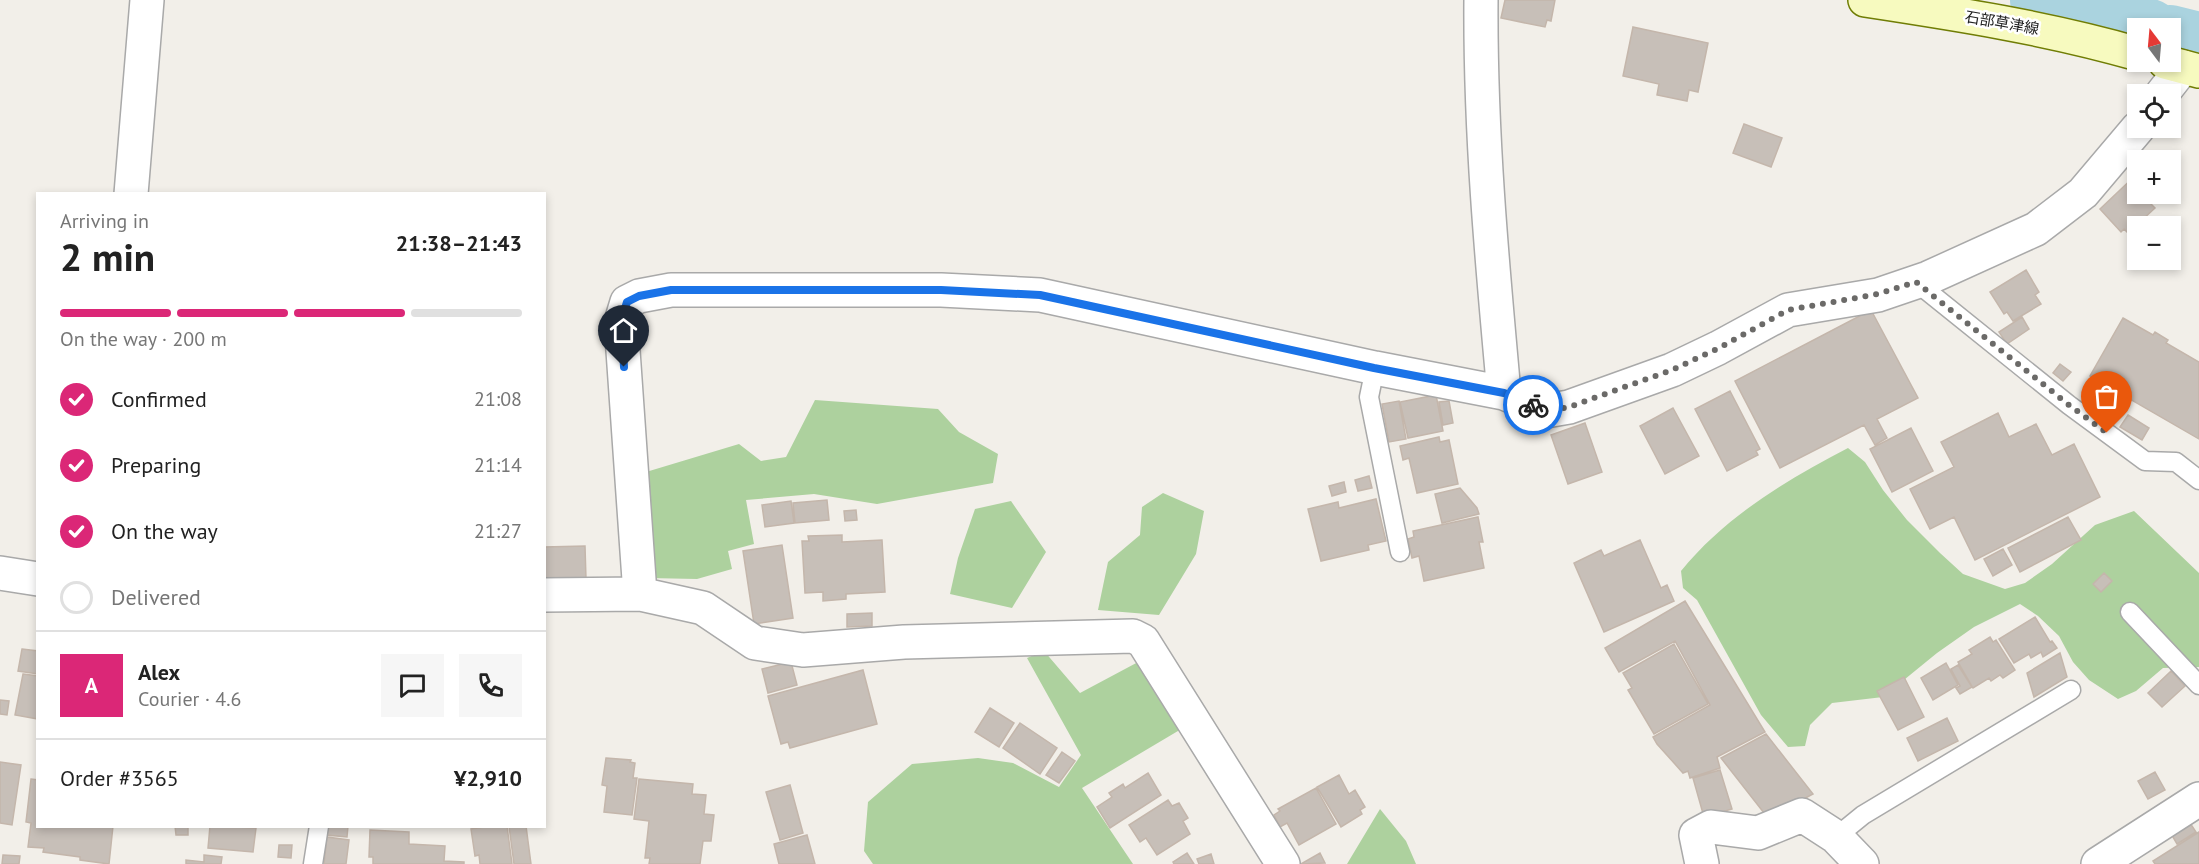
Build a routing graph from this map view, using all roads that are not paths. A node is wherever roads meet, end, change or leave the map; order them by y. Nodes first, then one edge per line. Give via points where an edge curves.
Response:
1 (147, 0) edge
2 (1481, 0) edge
3 (1865, 0) edge
4 (2127, 51) edge
5 (2182, 66) edge
6 (2169, 84) edge
7 (2129, 138) edge
8 (131, 192) edge
9 (1916, 282) junction
10 (1374, 368) junction
11 (1504, 393) junction
12 (2199, 480) edge
13 (1400, 552) dead end
14 (0, 573) edge
15 (36, 579) edge
16 (640, 594) junction
17 (546, 596) edge
18 (2130, 612) dead end
19 (2199, 685) edge
20 (2072, 690) dead end
21 (2199, 799) edge
22 (319, 828) edge
23 (1836, 837) junction
24 (313, 864) edge
25 (1283, 864) edge
26 (1702, 864) edge
27 (1862, 864) edge
28 (2098, 864) edge

1 - 8 street
2 - 11 street via 1480,73 1488,217
3 - 4 main road, 石部草津線 via 2002,22
5 - 6 street
7 - 9 street via 2082,193 2036,230
9 - 11 street via 1878,294 1788,310 1672,370 1569,407 1546,411
9 - 12 lane via 2145,461 2176,462
10 - 11 street
10 - 13 lane via 1369,397
10 - 16 street via 1040,295 798,289 671,290 639,296 627,302 621,322
14 - 15 street
16 - 17 street
16 - 25 street via 703,608 754,643 802,650 904,642 1134,636 1143,641
18 - 19 lane
20 - 23 lane via 1863,815
21 - 28 street
22 - 24 lane
23 - 26 street via 1802,815 1758,833 1711,826 1696,835
23 - 27 street

